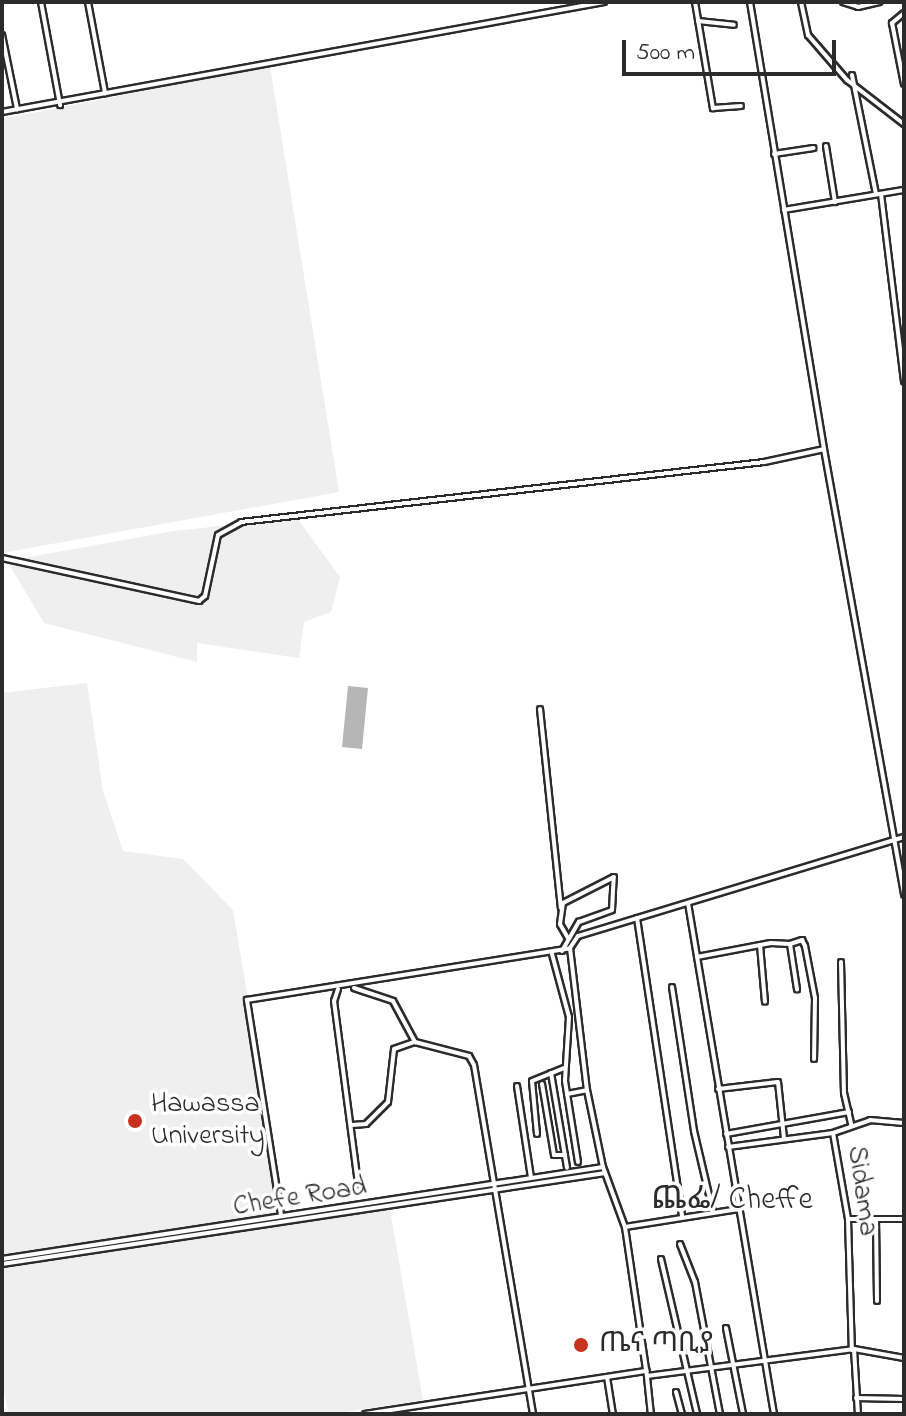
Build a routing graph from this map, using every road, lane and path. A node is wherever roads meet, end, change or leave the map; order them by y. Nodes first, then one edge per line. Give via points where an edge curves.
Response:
1 (41, 2) edge
2 (88, 2) edge
3 (604, 2) edge
4 (695, 2) edge
5 (750, 2) edge
6 (801, 2) edge
7 (843, 2) edge
8 (879, 2) edge
9 (904, 13) edge
10 (698, 21) junction
11 (734, 25) dead end
12 (2, 35) edge
13 (852, 75) dead end
14 (904, 84) edge
15 (853, 85) junction
16 (105, 93) junction
17 (60, 105) junction
18 (741, 106) dead end
19 (17, 109) junction
20 (2, 112) edge
21 (904, 124) edge
22 (826, 146) dead end
23 (814, 148) dead end
24 (774, 154) junction
25 (904, 190) edge
26 (879, 194) junction
27 (835, 202) junction
28 (784, 210) junction
29 (903, 368) edge
30 (904, 382) edge
31 (824, 449) junction
32 (2, 558) edge
33 (540, 709) dead end
34 (904, 837) edge
35 (896, 841) junction
36 (903, 880) edge
37 (904, 895) edge
38 (688, 903) junction
39 (561, 908) junction
40 (637, 918) junction
41 (568, 938) junction
42 (790, 944) junction
43 (760, 945) junction
44 (570, 948) junction
45 (562, 951) junction
46 (552, 954) junction
47 (697, 957) junction
48 (841, 962) dead end
49 (348, 987) junction
50 (672, 987) dead end
51 (338, 989) junction
52 (797, 989) dead end
53 (765, 1002) dead end
54 (415, 1042) junction
55 (814, 1059) dead end
56 (564, 1068) junction
57 (551, 1073) junction
58 (542, 1084) dead end
59 (517, 1086) dead end
60 (718, 1089) junction
61 (587, 1090) junction
62 (567, 1094) junction
63 (849, 1112) junction
64 (783, 1123) junction
65 (904, 1123) edge
66 (851, 1124) junction
67 (352, 1125) junction
68 (833, 1133) junction
69 (537, 1134) dead end
70 (726, 1134) junction
71 (784, 1138) junction
72 (728, 1147) junction
73 (565, 1155) junction
74 (578, 1162) dead end
75 (567, 1168) dead end
76 (604, 1170) junction
77 (531, 1181) junction
78 (358, 1184) dead end
79 (496, 1186) junction
80 (739, 1209) junction
81 (713, 1212) junction
82 (281, 1216) junction
83 (682, 1217) junction
84 (848, 1219) junction
85 (876, 1219) junction
86 (904, 1219) edge
87 (625, 1227) junction
88 (680, 1244) dead end
89 (661, 1259) dead end
90 (2, 1261) edge
91 (877, 1301) dead end
92 (726, 1328) dead end
93 (853, 1350) junction
94 (763, 1357) junction
95 (904, 1358) edge
96 (734, 1363) junction
97 (708, 1368) junction
98 (647, 1373) junction
99 (686, 1374) junction
100 (607, 1377) junction
101 (528, 1389) junction
102 (676, 1392) dead end
103 (856, 1398) junction
104 (904, 1399) edge
105 (414, 1406) junction
106 (389, 1412) edge
107 (365, 1414) edge
108 (415, 1414) edge
109 (533, 1414) edge
110 (613, 1414) edge
111 (651, 1414) edge
112 (682, 1414) edge
113 (697, 1414) edge
114 (720, 1414) edge
115 (743, 1414) edge
116 (774, 1414) edge
117 (858, 1414) edge

1 - 17 street
2 - 16 street
3 - 16 street
4 - 10 street
5 - 24 street
6 - 15 street via 805,32
7 - 8 street via 858,7
9 - 14 street via 892,23
10 - 11 street
10 - 18 street via 713,108
12 - 19 street
13 - 15 street
15 - 21 street
15 - 26 street
16 - 17 street
17 - 19 street
19 - 20 street
22 - 27 street
23 - 24 street
24 - 28 street
25 - 26 street
26 - 27 street
26 - 29 street
27 - 28 street
28 - 31 street
29 - 30 street
31 - 32 street via 764,462 241,522 218,535 205,596 199,601
31 - 35 street
33 - 39 street
34 - 35 street
35 - 36 street
35 - 38 street
36 - 37 street
38 - 40 street
38 - 47 street
39 - 41 street via 560,924
39 - 41 street via 566,899 614,877 612,910 579,922
40 - 44 street via 578,936
40 - 83 street
41 - 45 street
42 - 43 street
42 - 52 street
42 - 55 street via 802,940 805,946 815,998
43 - 47 street
43 - 53 street
44 - 45 street
44 - 61 street
45 - 46 street
46 - 49 street
46 - 56 street via 569,1017
47 - 60 street
48 - 63 street via 842,1073
49 - 51 street
49 - 54 street via 377,991 393,1001
50 - 81 street via 694,1131
51 - 67 street via 334,1001
51 - 82 street via 247,1000
54 - 67 street via 394,1049 388,1102 366,1124
54 - 79 street via 470,1057
56 - 57 street
56 - 62 street
57 - 69 street via 530,1084
57 - 73 street
58 - 73 street via 554,1155
59 - 77 street
60 - 64 street via 778,1082
60 - 70 street
61 - 62 street
61 - 76 street
62 - 74 street
63 - 64 street
63 - 66 street
64 - 70 street
64 - 71 street
65 - 66 street
66 - 68 street
67 - 78 street
68 - 71 street
68 - 84 street, Sidama
70 - 72 street
71 - 72 street
72 - 80 street
73 - 75 street
76 - 77 street, Chefe Road
76 - 87 street
77 - 79 street, Chefe Road
79 - 82 street, Chefe Road
79 - 90 street, Chefe Road
79 - 101 street
80 - 81 street
80 - 94 street
81 - 83 street
82 - 90 street, Chefe Road
83 - 87 street
84 - 85 street
84 - 93 street, Sidama
85 - 86 street
85 - 91 street
87 - 98 street
88 - 97 street via 695,1282
89 - 99 street
92 - 96 street
93 - 94 street
93 - 95 street
93 - 103 street, Sidama
94 - 96 street
94 - 116 street
96 - 97 street
96 - 115 street
97 - 99 street
97 - 114 street
98 - 99 street
98 - 100 street
98 - 111 street
99 - 113 street
100 - 101 street
100 - 110 street
101 - 105 street
101 - 109 street
102 - 112 street
103 - 104 street
103 - 117 street, Sidama
105 - 106 street
105 - 108 street
106 - 107 street

